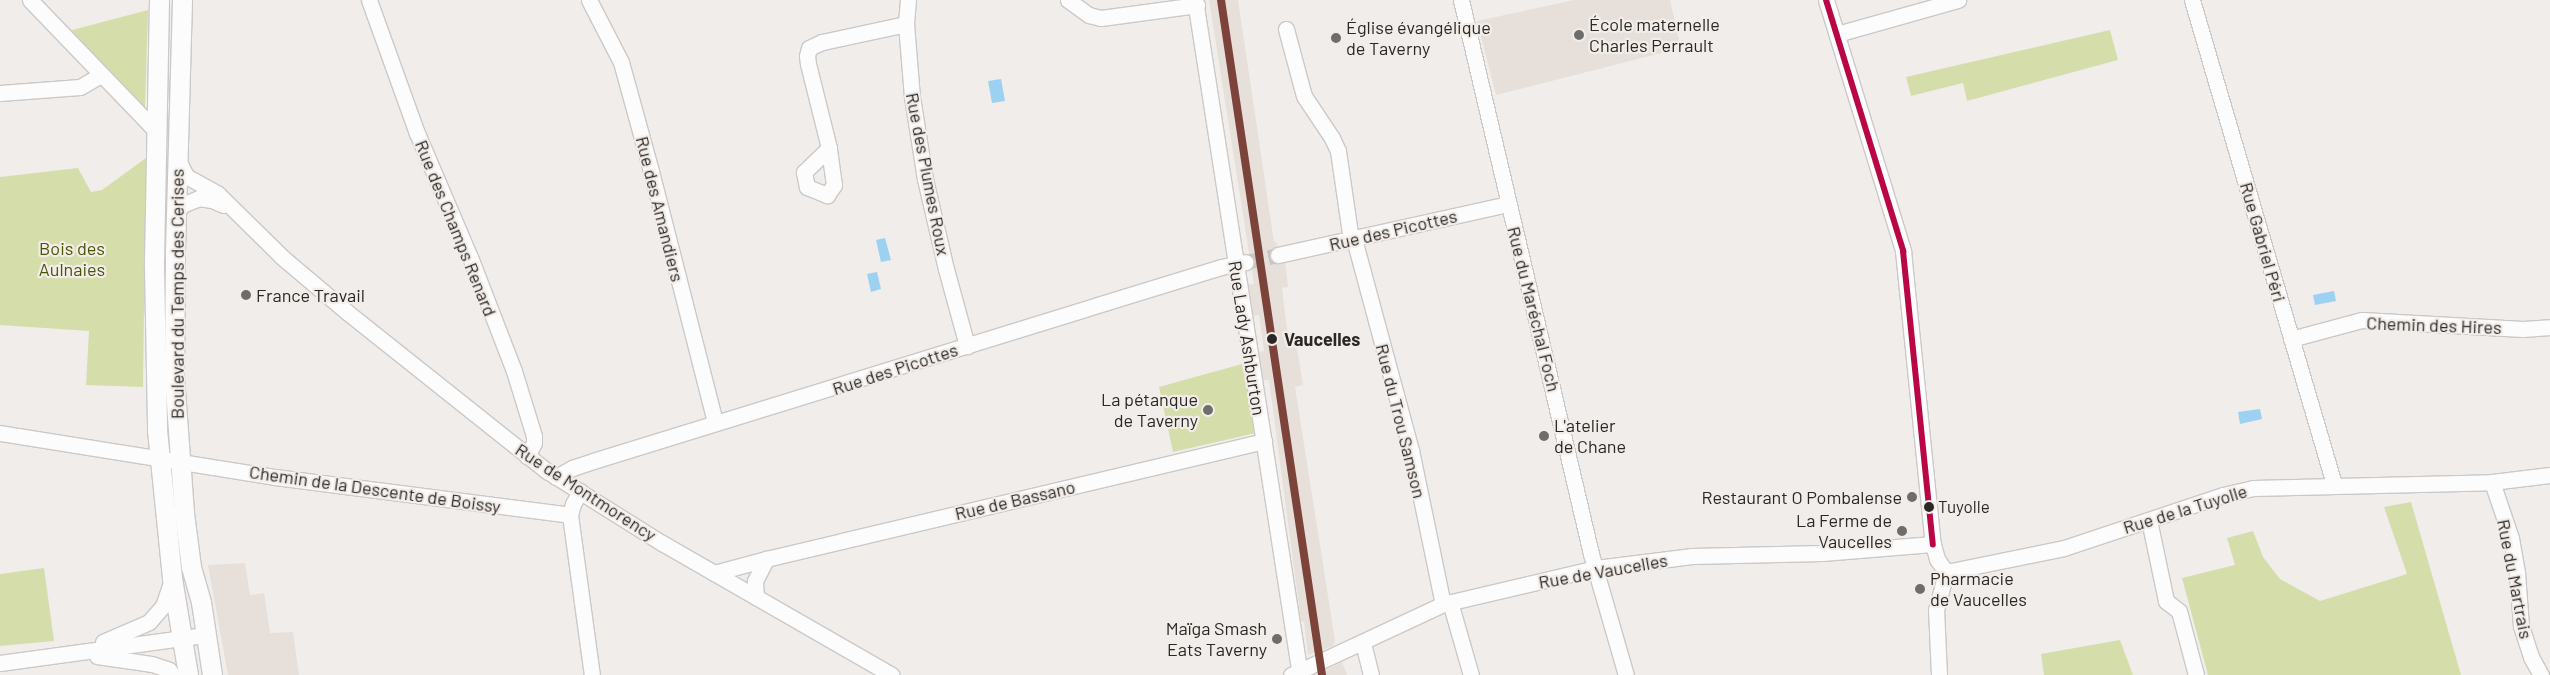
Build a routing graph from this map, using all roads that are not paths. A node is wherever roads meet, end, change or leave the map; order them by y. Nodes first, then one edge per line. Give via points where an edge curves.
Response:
1 (30, 0) edge
2 (182, 0) edge
3 (369, 0) edge
4 (589, 0) edge
5 (908, 0) edge
6 (1068, 0) edge
7 (1461, 0) edge
8 (1826, 0) edge
9 (1958, 0) edge
10 (2192, 0) edge
11 (159, 1) edge
12 (1196, 2) edge
13 (906, 24) junction
14 (1286, 30) dead end
15 (1837, 34) junction
16 (101, 75) junction
17 (0, 94) edge
18 (158, 134) junction
19 (828, 148) dead end
20 (178, 160) junction
21 (1508, 204) junction
22 (176, 214) junction
23 (237, 214) junction
24 (1353, 240) junction
25 (1278, 254) tunnel mouth
26 (1241, 263) junction
27 (2550, 327) edge
28 (2290, 339) junction
29 (967, 346) junction
30 (715, 423) junction
31 (0, 433) edge
32 (1264, 441) junction
33 (527, 456) junction
34 (159, 460) junction
35 (180, 463) junction
36 (2550, 475) edge
37 (556, 477) junction
38 (2492, 482) junction
39 (2334, 484) junction
40 (580, 491) junction
41 (570, 515) junction
42 (2149, 520) junction
43 (1933, 544) junction
44 (766, 559) junction
45 (1596, 568) junction
46 (1946, 572) junction
47 (714, 573) junction
48 (172, 578) junction
49 (756, 597) junction
50 (1447, 603) junction
51 (205, 635) junction
52 (182, 638) junction
53 (1364, 643) junction
54 (68, 654) junction
55 (0, 663) edge
56 (1297, 673) edge
57 (172, 675) edge
58 (188, 675) edge
59 (212, 675) edge
60 (592, 675) edge
61 (892, 675) edge
62 (1371, 675) edge
63 (1471, 675) edge
64 (1626, 675) edge
65 (1939, 675) edge
66 (2196, 675) edge
67 (2541, 675) edge

1 - 16 street
2 - 20 main road, Boulevard du Temps des Cerises
3 - 33 street, Rue des Champs Renard via 417,133 514,370 534,436
4 - 30 street, Rue des Amandiers via 621,62
5 - 13 street, Rue des Plumes Roux
6 - 12 street via 1089,15 1101,18
7 - 21 street, Rue du Maréchal Foch
8 - 15 street
9 - 15 street
10 - 28 street, Rue Gabriel Péri
11 - 18 main road, Boulevard du Temps des Cerises
12 - 26 street, Rue Lady Ashburton
13 - 19 street via 822,42 809,48 808,64
13 - 29 street, Rue des Plumes Roux via 912,97 925,179
14 - 24 street, Rue du Trou Samson via 1304,96 1338,151
15 - 43 street via 1903,251
16 - 17 street via 80,87
16 - 18 street
18 - 34 main road, Boulevard du Temps des Cerises via 154,356
20 - 22 main road, Boulevard du Temps des Cerises
20 - 23 street, Rue de Montmorency via 186,176 218,194
21 - 24 street, Rue des Picottes
21 - 45 street, Rue du Maréchal Foch
22 - 23 street, Rue de Montmorency via 182,205 199,198 212,200
22 - 35 main road, Boulevard du Temps des Cerises via 174,376
23 - 33 street, Rue de Montmorency via 347,312
24 - 25 street, Rue des Picottes
24 - 50 street, Rue du Trou Samson via 1411,450
26 - 29 street, Rue des Picottes
26 - 32 street, Rue Lady Ashburton
27 - 28 street, Chemin des Hires via 2523,329 2362,320
28 - 39 street, Rue Gabriel Péri
29 - 30 street, Rue des Picottes
30 - 37 street, Rue des Picottes via 572,468
31 - 34 street
32 - 44 street, Rue de Bassano
32 - 56 street, Rue Lady Ashburton
33 - 37 street, Rue de Montmorency
34 - 35 street, Chemin de la Descente de Boissy
34 - 48 main road, Boulevard du Temps des Cerises
35 - 41 street, Chemin de la Descente de Boissy
35 - 51 main road, Boulevard du Temps des Cerises via 191,567 201,602
36 - 38 street, Rue de la Tuyolle
37 - 40 street, Rue de Montmorency
38 - 39 street, Rue de la Tuyolle
38 - 67 street, Rue du Martrais via 2511,538 2522,626 2531,657
39 - 42 street, Rue de la Tuyolle via 2253,488
40 - 41 street
40 - 47 street, Rue de Montmorency
41 - 60 street
42 - 46 street, Rue de la Tuyolle via 2064,548
42 - 66 street via 2166,600 2179,611
43 - 45 street, Rue de Vaucelles via 1822,554 1692,556
43 - 46 street via 1937,559
44 - 47 street, Rue de Bassano
44 - 49 street via 755,581
45 - 50 street, Rue de Vaucelles
45 - 64 street, Rue du Maréchal Foch
46 - 65 street via 1936,610
47 - 49 street, Rue de Montmorency
48 - 52 main road, Boulevard du Temps des Cerises
48 - 54 street via 163,606 149,622 121,636
49 - 61 street, Rue de Montmorency
50 - 53 street, Rue de Vaucelles
50 - 63 street, Rue du Trou Samson
51 - 52 street
51 - 59 main road, Boulevard du Temps des Cerises
52 - 54 street
52 - 58 main road, Boulevard du Temps des Cerises
53 - 56 street, Rue de Vaucelles
53 - 62 street
54 - 55 street
54 - 57 street via 152,664

